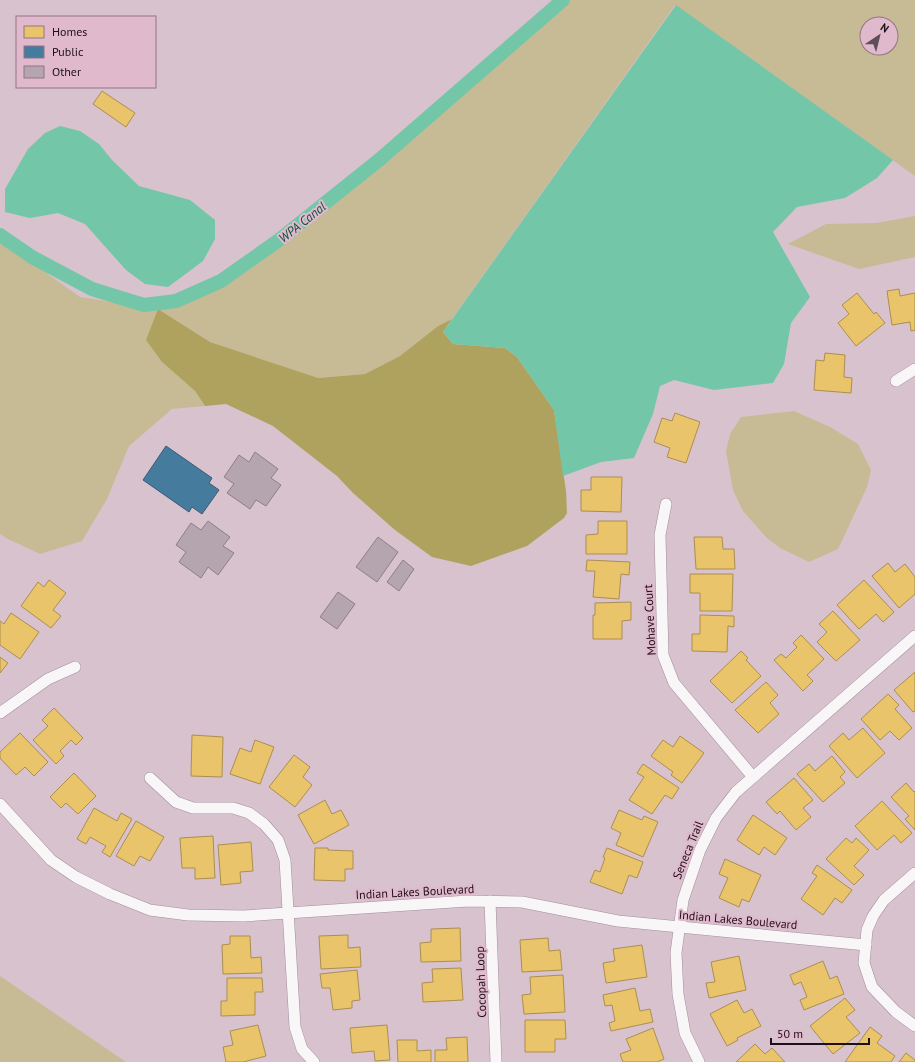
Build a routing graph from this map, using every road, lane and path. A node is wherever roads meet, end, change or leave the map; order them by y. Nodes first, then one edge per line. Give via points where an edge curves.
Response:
1 (915, 369) edge
2 (896, 381) dead end
3 (666, 504) dead end
4 (915, 636) edge
5 (75, 667) dead end
6 (0, 713) edge
7 (753, 777) junction
8 (150, 778) dead end
9 (0, 804) edge
10 (915, 873) edge
11 (490, 901) junction
12 (289, 913) junction
13 (679, 928) junction
14 (866, 945) junction
15 (915, 1026) edge
16 (314, 1062) edge
17 (496, 1062) edge
18 (699, 1062) edge

1 - 2 street
3 - 7 street, Mohave Court via 660,535 663,655 674,683
4 - 7 street, Seneca Trail
5 - 6 street via 48,679
7 - 13 street, Seneca Trail via 732,797 706,837 683,900
8 - 12 street via 176,802 193,808 233,808 250,813 264,824 278,840 285,860
9 - 12 street, Indian Lakes Boulevard via 51,860 76,877 150,910 188,915
10 - 14 street via 884,900 872,916 867,930
11 - 12 street, Indian Lakes Boulevard
11 - 13 street, Indian Lakes Boulevard via 522,902 618,921
11 - 17 street, Cocopah Loop
12 - 16 street via 295,1027 302,1049
13 - 14 street, Indian Lakes Boulevard
13 - 18 street, Seneca Trail via 676,953 678,994 685,1033
14 - 15 street via 864,963 872,987 896,1012

